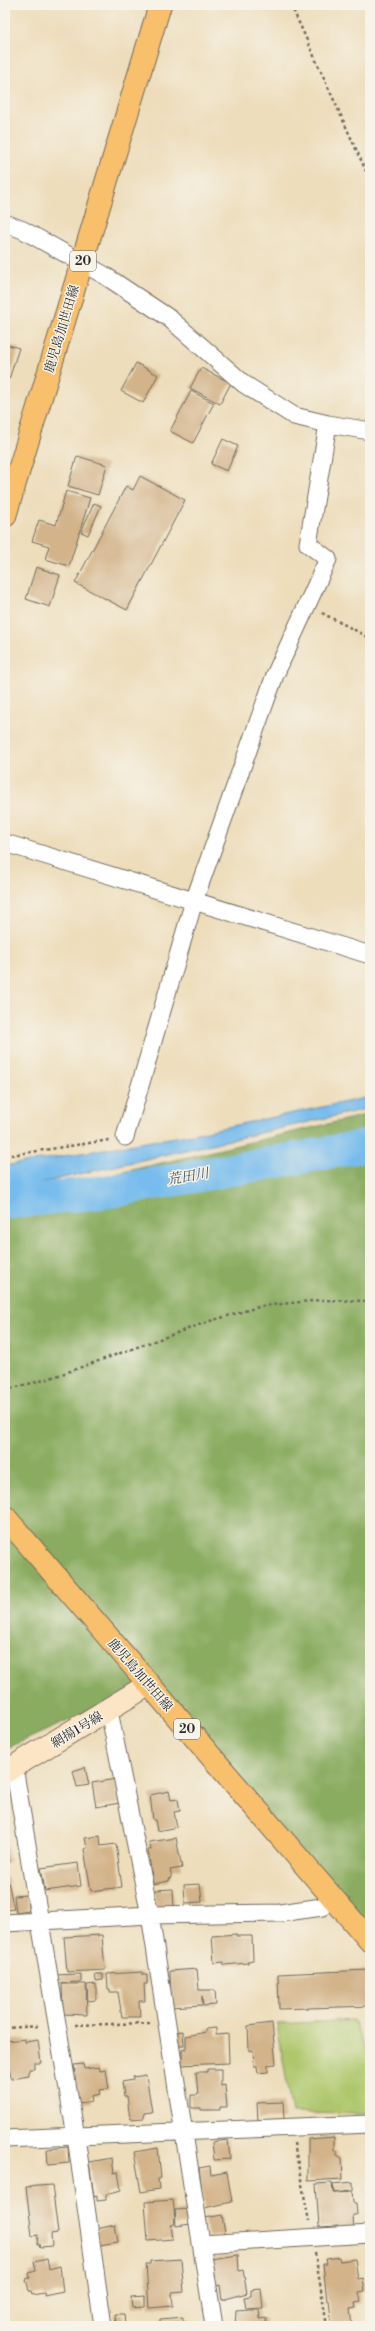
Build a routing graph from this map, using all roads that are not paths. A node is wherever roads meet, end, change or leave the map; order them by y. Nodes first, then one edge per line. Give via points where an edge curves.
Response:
1 (160, 5) edge
2 (5, 222) edge
3 (83, 262) junction
4 (328, 424) junction
5 (370, 430) edge
6 (5, 516) edge
7 (5, 843) edge
8 (194, 901) junction
9 (370, 955) edge
10 (125, 1137) road end
11 (5, 1517) edge
12 (148, 1685) junction
13 (109, 1710) junction
14 (9, 1770) edge
15 (332, 1896) junction
16 (150, 1915) junction
17 (40, 1922) junction
18 (5, 1923) edge
19 (370, 1941) edge
20 (370, 2124) edge
21 (185, 2132) junction
22 (76, 2137) junction
23 (5, 2139) edge
24 (370, 2234) edge
25 (201, 2244) junction
26 (103, 2326) edge
27 (214, 2326) edge

1 - 3 main road, 鹿児島加世田線 / 20
2 - 3 street
3 - 4 street via 169,318 244,384 294,416
3 - 6 main road, 鹿児島加世田線 / 20
4 - 5 street
4 - 8 street via 308,544 328,558 275,675
7 - 8 street
8 - 9 street
8 - 10 street
11 - 12 main road, 鹿児島加世田線 / 20
12 - 13 street, 網揚1号線
12 - 15 main road, 鹿児島加世田線 / 20
13 - 14 street, 網揚1号線
13 - 16 street
14 - 17 street
15 - 16 street via 322,1907 280,1913
15 - 19 main road, 鹿児島加世田線 / 20
16 - 17 street
16 - 21 street
17 - 18 street
17 - 22 street
20 - 21 street
21 - 22 street
21 - 25 street
22 - 23 street
22 - 26 street
24 - 25 street
25 - 27 street

